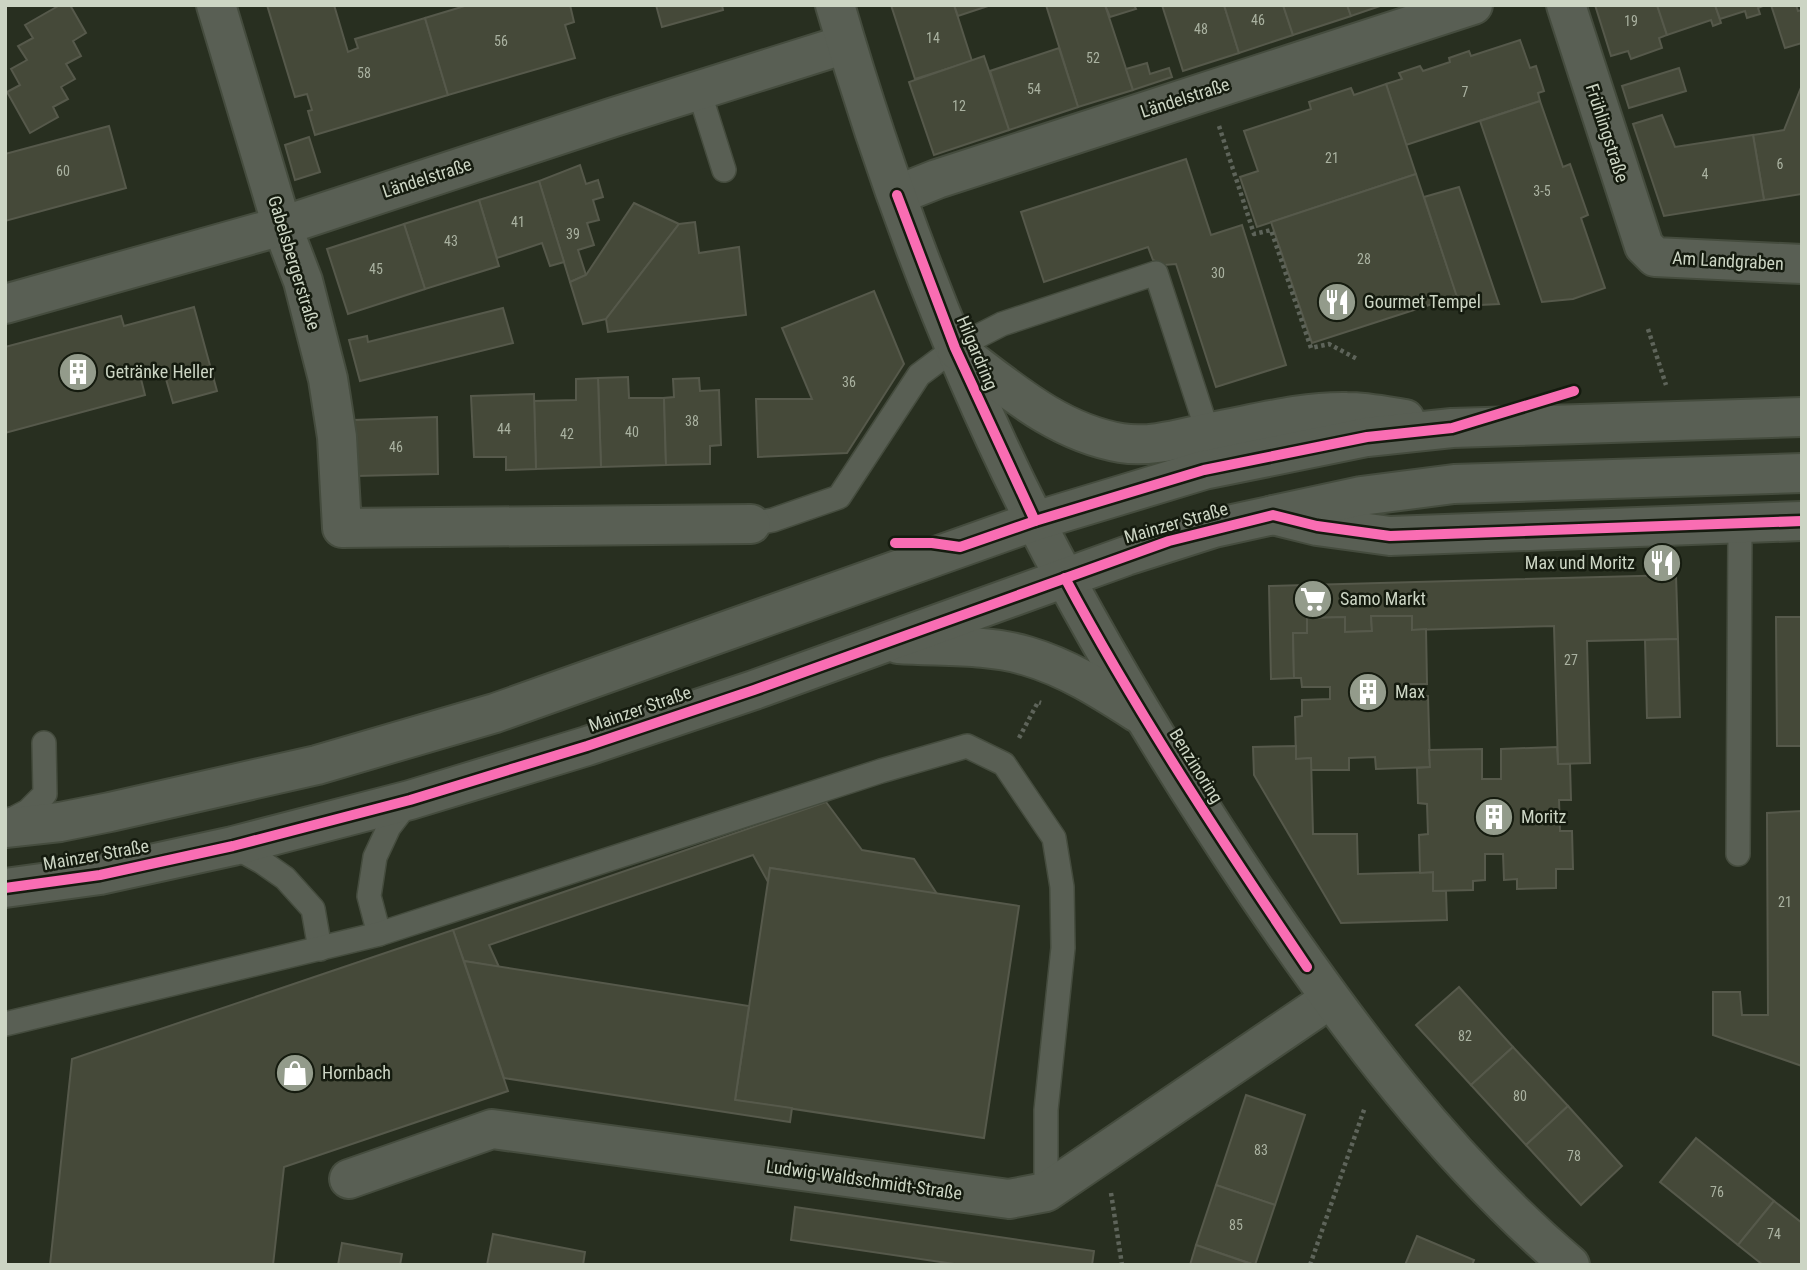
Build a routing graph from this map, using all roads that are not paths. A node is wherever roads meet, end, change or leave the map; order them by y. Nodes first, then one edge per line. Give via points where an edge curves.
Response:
1 (216, 5) edge
2 (835, 5) edge
3 (1474, 5) edge
4 (1566, 5) edge
5 (846, 44) junction
6 (699, 91) junction
7 (724, 170) dead end
8 (897, 195) junction
9 (282, 226) junction
10 (1655, 257) joint
11 (1802, 264) edge
12 (5, 304) edge
13 (955, 348) junction
14 (1802, 418) edge
15 (1452, 428) junction
16 (1206, 451) junction
17 (1802, 473) edge
18 (1273, 515) junction
19 (1035, 521) junction
20 (1802, 521) edge
21 (1738, 523) junction
22 (751, 524) joint
23 (1065, 578) junction
24 (882, 643) junction
25 (1146, 718) junction
26 (44, 743) dead end
27 (45, 794) junction
28 (410, 800) junction
29 (110, 812) junction
30 (5, 825) edge
31 (233, 846) junction
32 (1738, 854) dead end
33 (5, 888) edge
34 (379, 934) junction
35 (320, 948) junction
36 (1330, 999) junction
37 (5, 1024) edge
38 (349, 1179) dead end
39 (1046, 1192) junction
40 (1570, 1265) edge

1 - 9 street, Gabelsbergerstraße
2 - 5 street, Hilgardring
3 - 8 street, Ländelstraße
4 - 10 street, Frühlingstraße via 1643,246
5 - 6 street, Ländelstraße
5 - 8 street, Hilgardring
6 - 7 lane
6 - 9 street, Ländelstraße
8 - 13 street, Hilgardring
9 - 12 street, Ländelstraße
9 - 22 street, Gabelsbergerstraße via 303,281 328,379 337,437 342,528
10 - 11 street, Am Landgraben
13 - 16 street via 1044,415 1082,432 1122,444
13 - 16 lane via 1002,324 1156,273
13 - 19 street, Hilgardring
13 - 22 lane via 919,374 839,497
14 - 15 street
15 - 16 street
15 - 16 street via 1369,413 1302,415 1248,426
16 - 19 street
17 - 18 street, Mainzer Straße via 1454,484 1361,496
18 - 21 street via 1390,536
18 - 23 street, Mainzer Straße via 1169,541
19 - 23 street, Hilgardring
19 - 29 street via 495,713 317,765
20 - 21 street
21 - 32 lane
23 - 24 street, Mainzer Straße
23 - 25 street, Benzinoring
24 - 25 street via 1025,656 1082,677
24 - 28 street, Mainzer Straße via 754,690
25 - 36 street, Benzinoring via 1222,841
26 - 27 lane
27 - 29 lane via 73,806
27 - 30 lane
28 - 31 street, Mainzer Straße
28 - 34 lane via 389,827 376,857 369,896
29 - 30 street via 60,822
31 - 33 street, Mainzer Straße via 100,875
31 - 35 lane via 285,878 313,909
34 - 35 lane
34 - 39 lane via 967,746 1004,764 1054,838 1062,887 1063,948 1046,1110
35 - 37 lane
36 - 39 street, Ludwig-Waldschmidt-Straße
36 - 40 street, Benzinoring via 1434,1130
38 - 39 street, Ludwig-Waldschmidt-Straße via 492,1129 1009,1199

